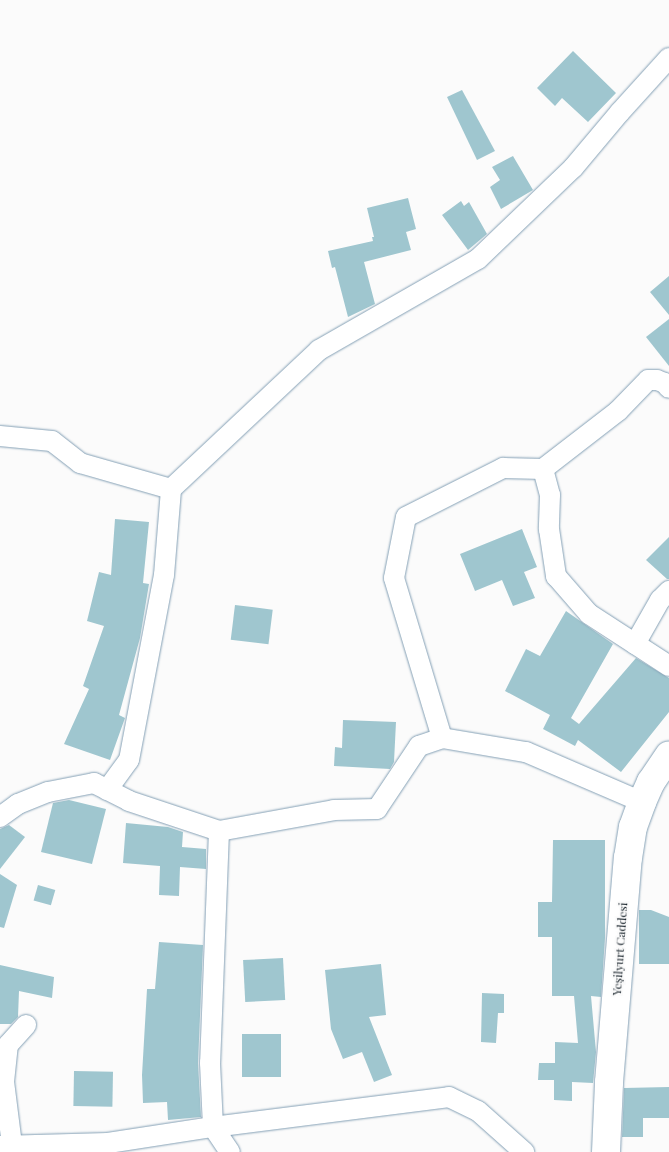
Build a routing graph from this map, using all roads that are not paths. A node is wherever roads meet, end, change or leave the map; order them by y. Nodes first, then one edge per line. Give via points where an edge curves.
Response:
1 (669, 58) edge
2 (669, 388) edge
3 (0, 436) edge
4 (543, 469) junction
5 (171, 489) junction
6 (669, 591) edge
7 (635, 644) junction
8 (669, 666) edge
9 (442, 738) junction
10 (669, 755) edge
11 (108, 790) junction
12 (642, 802) junction
13 (0, 817) edge
14 (219, 831) junction
15 (26, 1025) dead end
16 (213, 1126) junction
17 (6, 1146) edge
18 (108, 1147) edge
19 (230, 1152) edge
20 (524, 1152) edge
21 (606, 1152) edge

1 - 5 street via 573,168 478,258 319,350
2 - 4 street via 666,383 648,380 618,411
3 - 5 street via 52,441 80,463
4 - 7 street via 550,495 549,528 556,576 589,614
4 - 9 street via 503,468 406,517 394,578
5 - 11 street via 164,574 129,760
6 - 7 street via 660,600
7 - 8 street
9 - 12 street via 526,752
9 - 14 street via 419,746 377,809 334,810
10 - 12 main road, Yeşilyurt Caddesi
11 - 13 street via 94,783 48,792 18,804
11 - 14 street via 129,801
12 - 21 main road, Yeşilyurt Caddesi via 633,827 626,875
14 - 16 street via 210,1063
15 - 17 street via 8,1045 4,1082
16 - 18 street
16 - 19 street
16 - 20 street via 450,1097 478,1111
17 - 18 street

